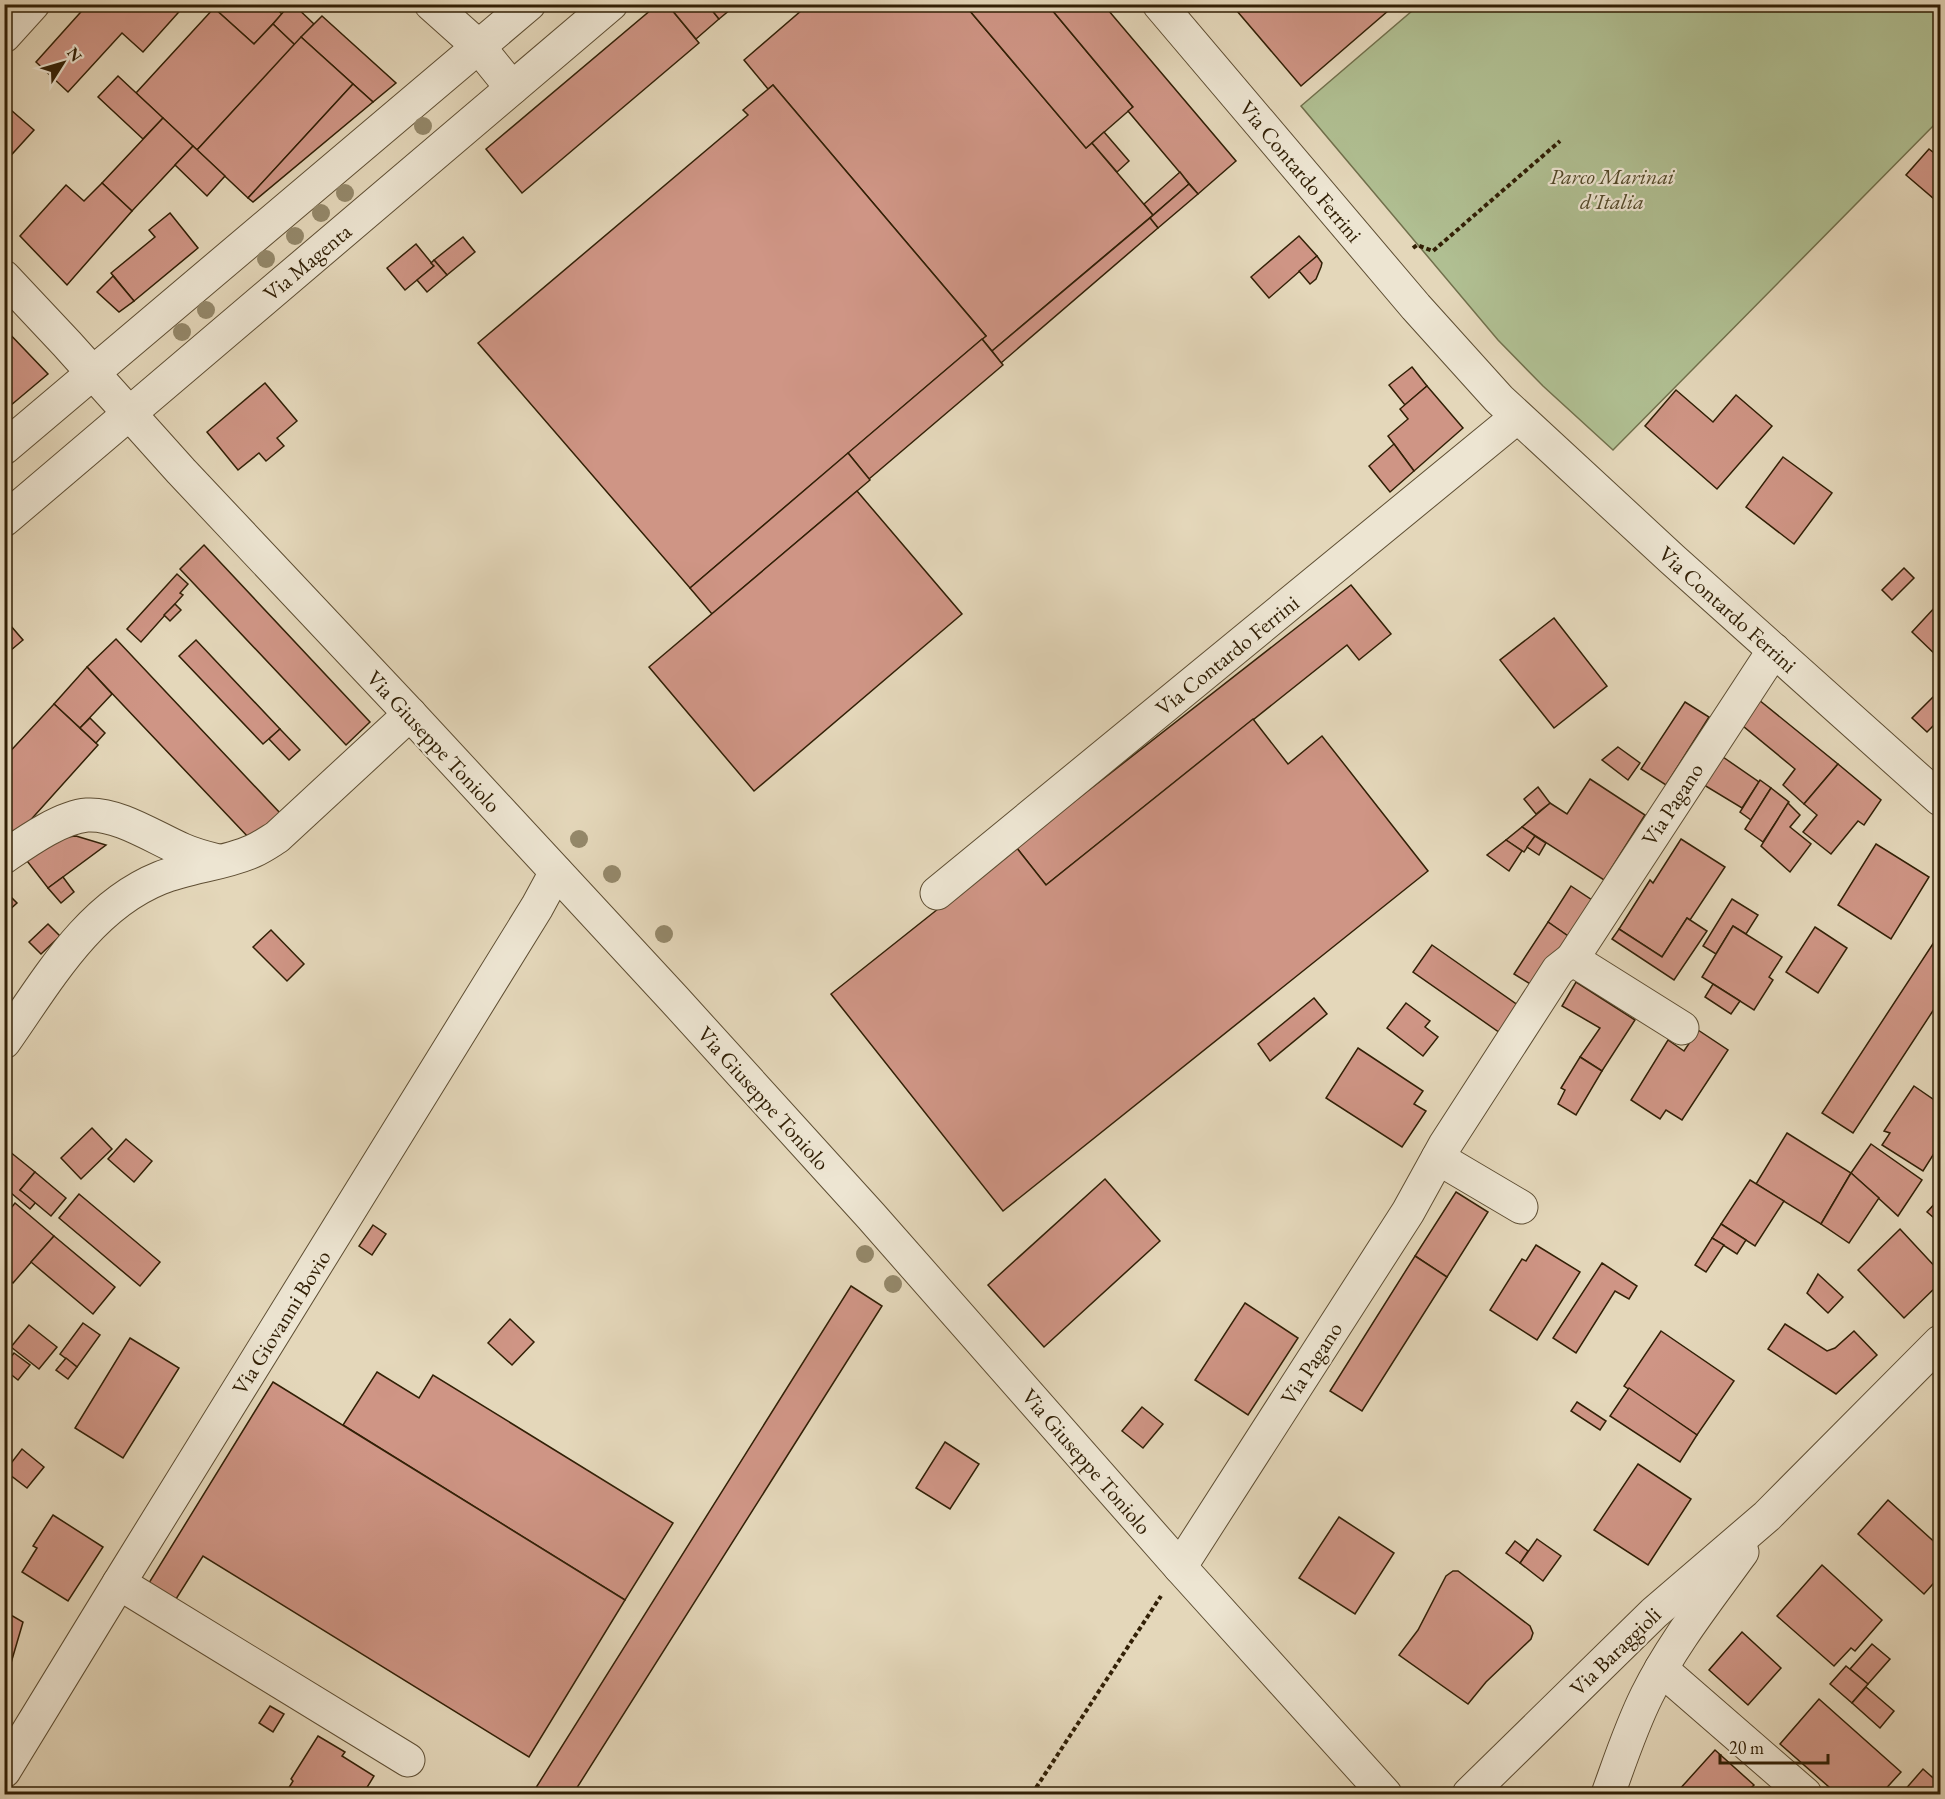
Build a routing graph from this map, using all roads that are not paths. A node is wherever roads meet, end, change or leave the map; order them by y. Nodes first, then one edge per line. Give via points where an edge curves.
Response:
1 (33, 4) edge
2 (431, 4) edge
3 (529, 4) edge
4 (611, 4) edge
5 (1159, 4) edge
6 (4, 36) edge
7 (478, 46) junction
8 (512, 88) junction
9 (4, 277) edge
10 (94, 373) junction
11 (129, 413) junction
12 (1517, 417) junction
13 (4, 448) edge
14 (4, 520) edge
15 (1774, 650) junction
16 (410, 714) junction
17 (1941, 799) edge
18 (4, 857) edge
19 (218, 861) junction
20 (556, 872) junction
21 (937, 893) dead end
22 (1572, 959) junction
23 (1682, 1028) dead end
24 (4, 1042) edge
25 (1438, 1158) junction
26 (1521, 1207) dead end
27 (1941, 1342) edge
28 (1767, 1516) junction
29 (1180, 1567) junction
30 (119, 1583) junction
31 (1661, 1669) junction
32 (408, 1760) dead end
33 (4, 1771) edge
34 (1385, 1794) edge
35 (1469, 1794) edge
36 (1608, 1794) edge
37 (1805, 1794) edge

1 - 6 street
2 - 7 street
3 - 7 street
4 - 8 street, Via Magenta
5 - 12 street, Via Contardo Ferrini via 1444,340
7 - 8 street
7 - 10 street
8 - 11 street, Via Magenta
9 - 10 street, Via Giuseppe Toniolo
10 - 11 street, Via Giuseppe Toniolo
10 - 13 street
11 - 14 street, Via Magenta
11 - 16 street, Via Giuseppe Toniolo
12 - 15 street, Via Contardo Ferrini
12 - 21 street, Via Contardo Ferrini
15 - 17 street, Via Contardo Ferrini
15 - 22 street, Via Pagano
16 - 19 street via 277,837 253,851
16 - 20 street, Via Giuseppe Toniolo
18 - 19 street via 44,831 87,815 114,819 195,855
19 - 24 street via 160,878 110,909 64,956
20 - 29 street, Via Giuseppe Toniolo via 871,1216
20 - 30 street, Via Giovanni Bovio
22 - 23 street
22 - 25 street, Via Pagano via 1558,970
25 - 26 street
25 - 29 street, Via Pagano via 1408,1212
27 - 28 street, Via Baraggioli
28 - 31 street, Via Baraggioli
28 - 35 street, Via Baraggioli via 1653,1613
29 - 34 street, Via Giuseppe Toniolo
30 - 32 street
30 - 33 street, Via Giovanni Bovio
31 - 36 street, Via Baraggioli via 1637,1714
31 - 37 street

